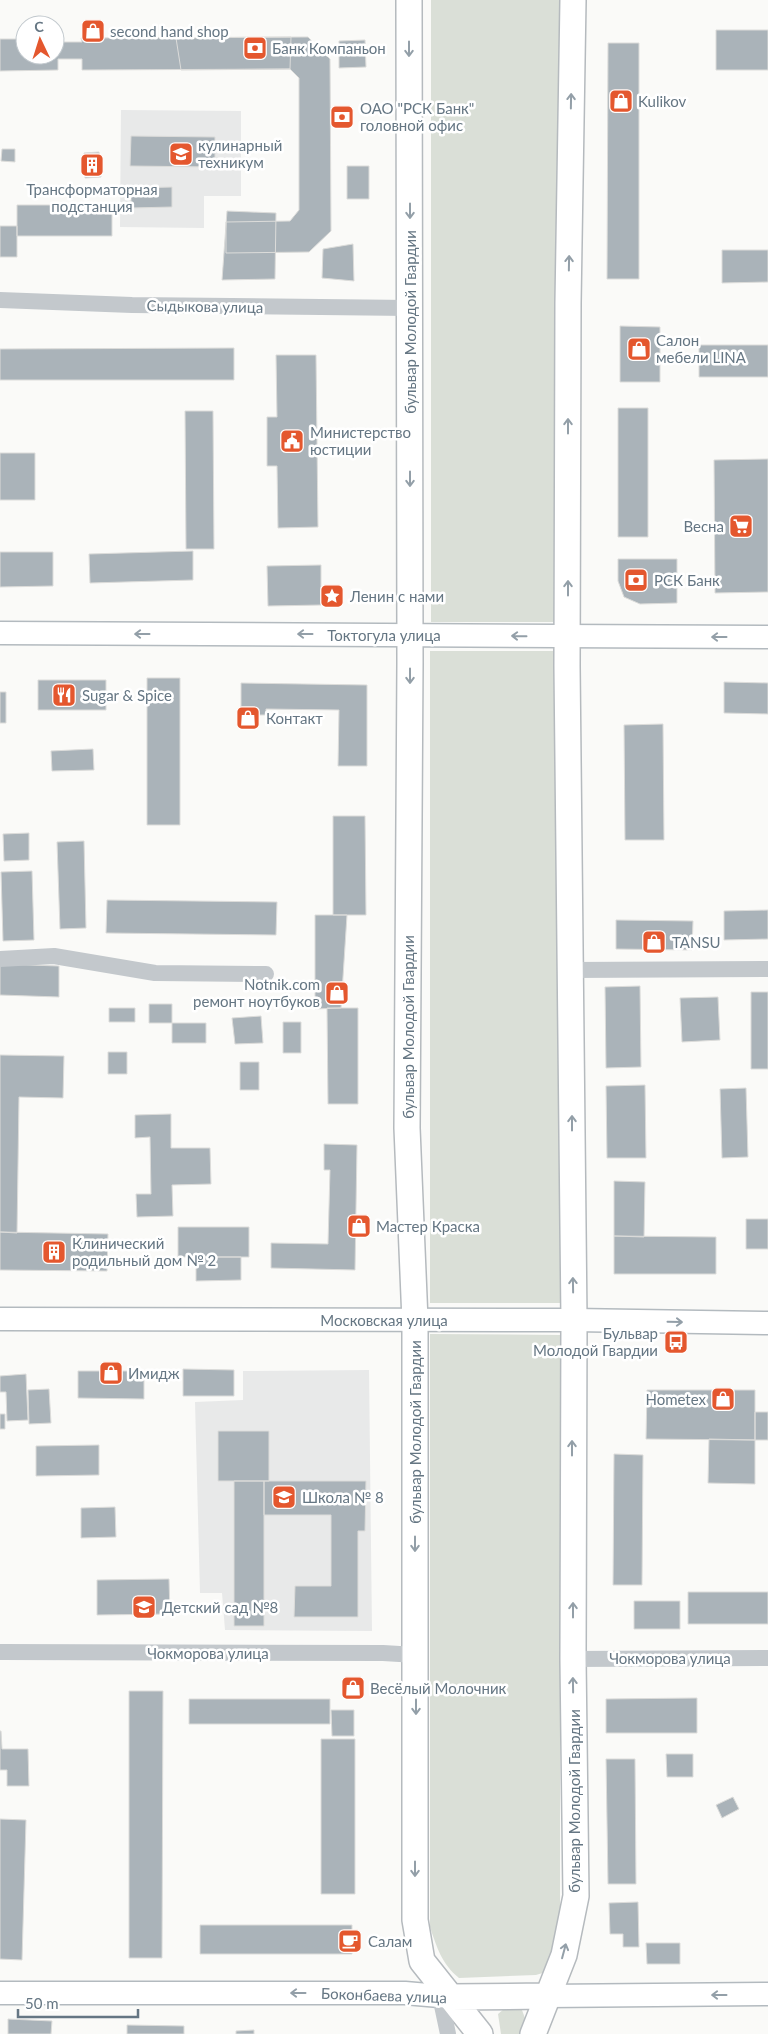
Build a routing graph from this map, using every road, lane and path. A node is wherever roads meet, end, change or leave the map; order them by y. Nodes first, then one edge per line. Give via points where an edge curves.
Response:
1 (409, 0) edge
2 (573, 0) edge
3 (0, 300) edge
4 (410, 308) junction
5 (0, 633) edge
6 (410, 635) junction
7 (568, 637) junction
8 (768, 637) edge
9 (0, 959) edge
10 (768, 968) edge
11 (571, 970) junction
12 (266, 974) dead end
13 (0, 1319) edge
14 (574, 1320) junction
15 (415, 1321) junction
16 (768, 1322) edge
17 (0, 1652) edge
18 (416, 1655) junction
19 (768, 1658) edge
20 (573, 1659) junction
21 (0, 1993) edge
22 (768, 1994) edge
23 (446, 1996) junction
24 (546, 1996) junction
25 (448, 2034) edge
26 (480, 2034) edge
27 (533, 2034) edge

1 -> 4 main road, бульвар Молодой Гвардии
7 -> 2 main road, бульвар Молодой Гвардии via 568,303
3 - 4 street, Сыдыкова улица
4 -> 6 main road, бульвар Молодой Гвардии
6 -> 5 main road, Токтогула улица
7 -> 6 main road, Токтогула улица
6 -> 15 main road, бульвар Молодой Гвардии via 407,1128
8 -> 7 main road, Токтогула улица
7 - 11 main road, бульвар Молодой Гвардии
9 - 12 street via 54,956 156,973
10 - 11 street
14 -> 11 main road, бульвар Молодой Гвардии
13 - 15 main road, Московская улица
14 - 15 main road, Московская улица
14 -> 16 main road, Московская улица
20 -> 14 main road, бульвар Молодой Гвардии
15 -> 18 main road, бульвар Молодой Гвардии
17 - 18 street, Чокморова улица
18 -> 23 main road, бульвар Молодой Гвардии via 415,1920 422,1961
19 - 20 street, Чокморова улица
24 -> 20 main road, бульвар Молодой Гвардии via 564,1955 576,1896
23 -> 21 main road, Боконбаева улица via 405,1993
22 -> 24 main road, Боконбаева улица
23 - 24 main road, Боконбаева улица
23 - 25 street
23 - 26 main road, бульвар Молодой Гвардии
24 - 27 main road, бульвар Молодой Гвардии

